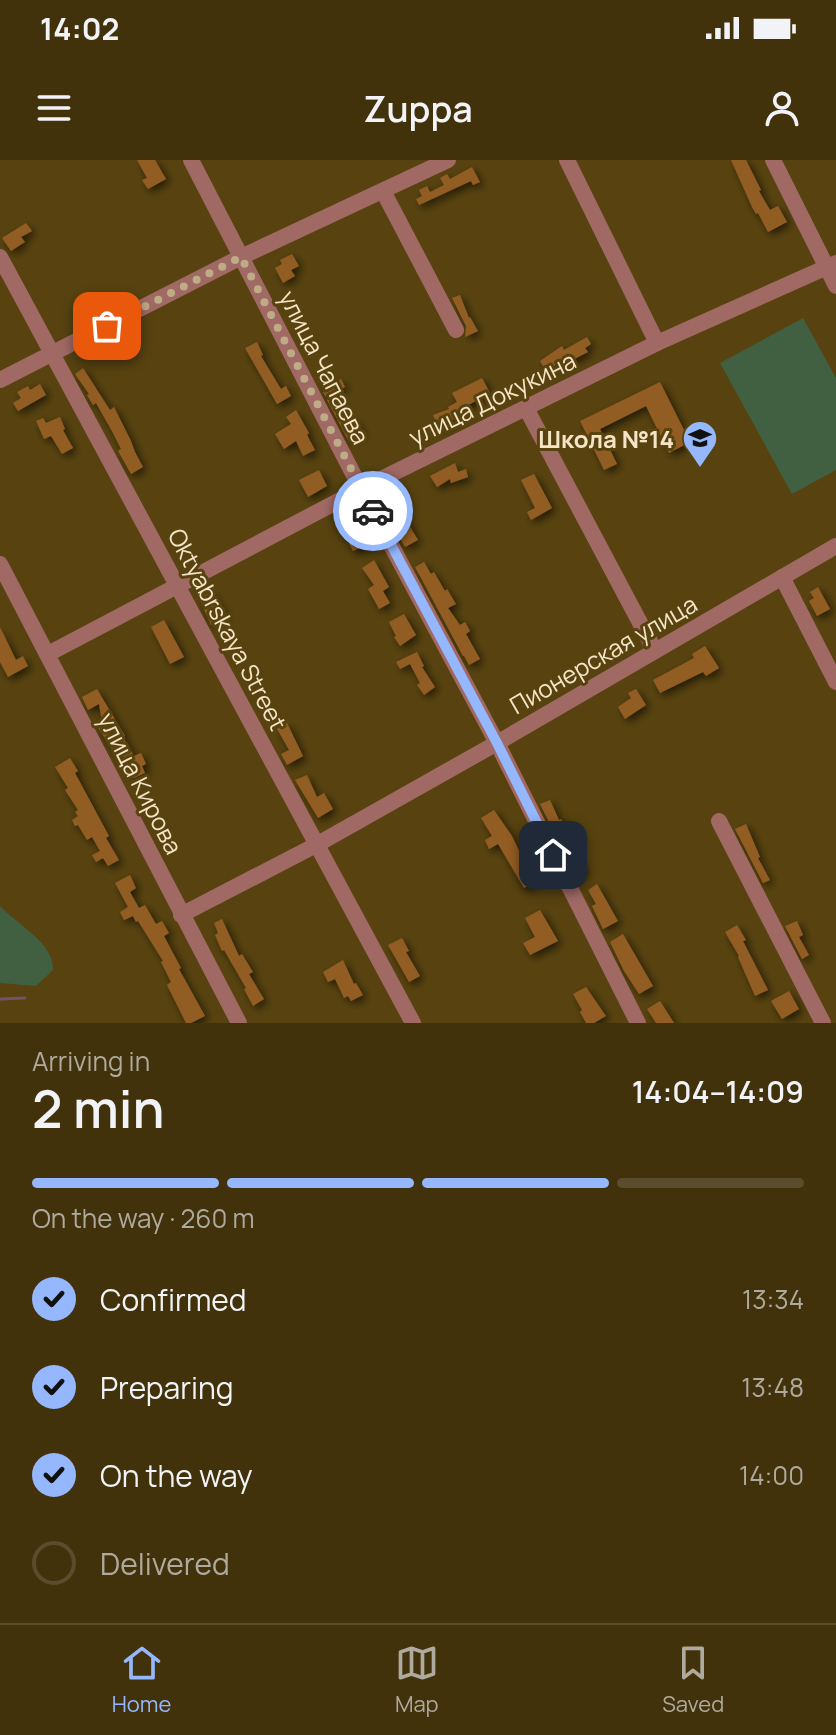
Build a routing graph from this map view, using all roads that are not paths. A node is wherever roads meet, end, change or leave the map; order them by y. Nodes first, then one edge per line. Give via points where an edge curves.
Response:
1 (191, 160) edge
2 (448, 160) edge
3 (567, 160) edge
4 (773, 160) edge
5 (383, 191) junction
6 (0, 257) edge
7 (241, 257) junction
8 (832, 265) edge
9 (836, 286) edge
10 (456, 330) dead end
11 (657, 343) junction
12 (53, 353) junction
13 (0, 380) edge
14 (526, 408) junction
15 (361, 489) junction
16 (836, 546) edge
17 (0, 564) edge
18 (782, 577) junction
19 (177, 586) junction
20 (655, 651) junction
21 (48, 654) junction
22 (836, 682) edge
23 (497, 743) junction
24 (719, 821) dead end
25 (316, 845) junction
26 (181, 915) junction
27 (239, 1023) edge
28 (413, 1023) edge
29 (638, 1023) edge
30 (823, 1023) edge

1 - 7 street, улица Чапаева
2 - 5 street
3 - 11 street
4 - 8 street
5 - 7 street
5 - 10 street
6 - 12 street, Oktyabrskaya Street
7 - 12 street
7 - 15 street, улица Чапаева
8 - 9 street
8 - 11 street, улица Докукина
11 - 14 street, улица Докукина
12 - 13 street
12 - 19 street, Oktyabrskaya Street
14 - 15 street, улица Докукина
14 - 20 street
15 - 19 street, улица Докукина
15 - 23 street, улица Чапаева
16 - 18 street, Пионерская улица
17 - 21 street, улица Кирова
18 - 20 street, Пионерская улица
18 - 22 street
19 - 21 street, улица Докукина
19 - 25 street, Oktyabrskaya Street
20 - 23 street, Пионерская улица
21 - 26 street, улица Кирова
23 - 25 street, Пионерская улица
23 - 29 street, улица Чапаева
24 - 30 street
25 - 26 street, Пионерская улица
25 - 28 street, Oktyabrskaya Street
26 - 27 street, улица Кирова

